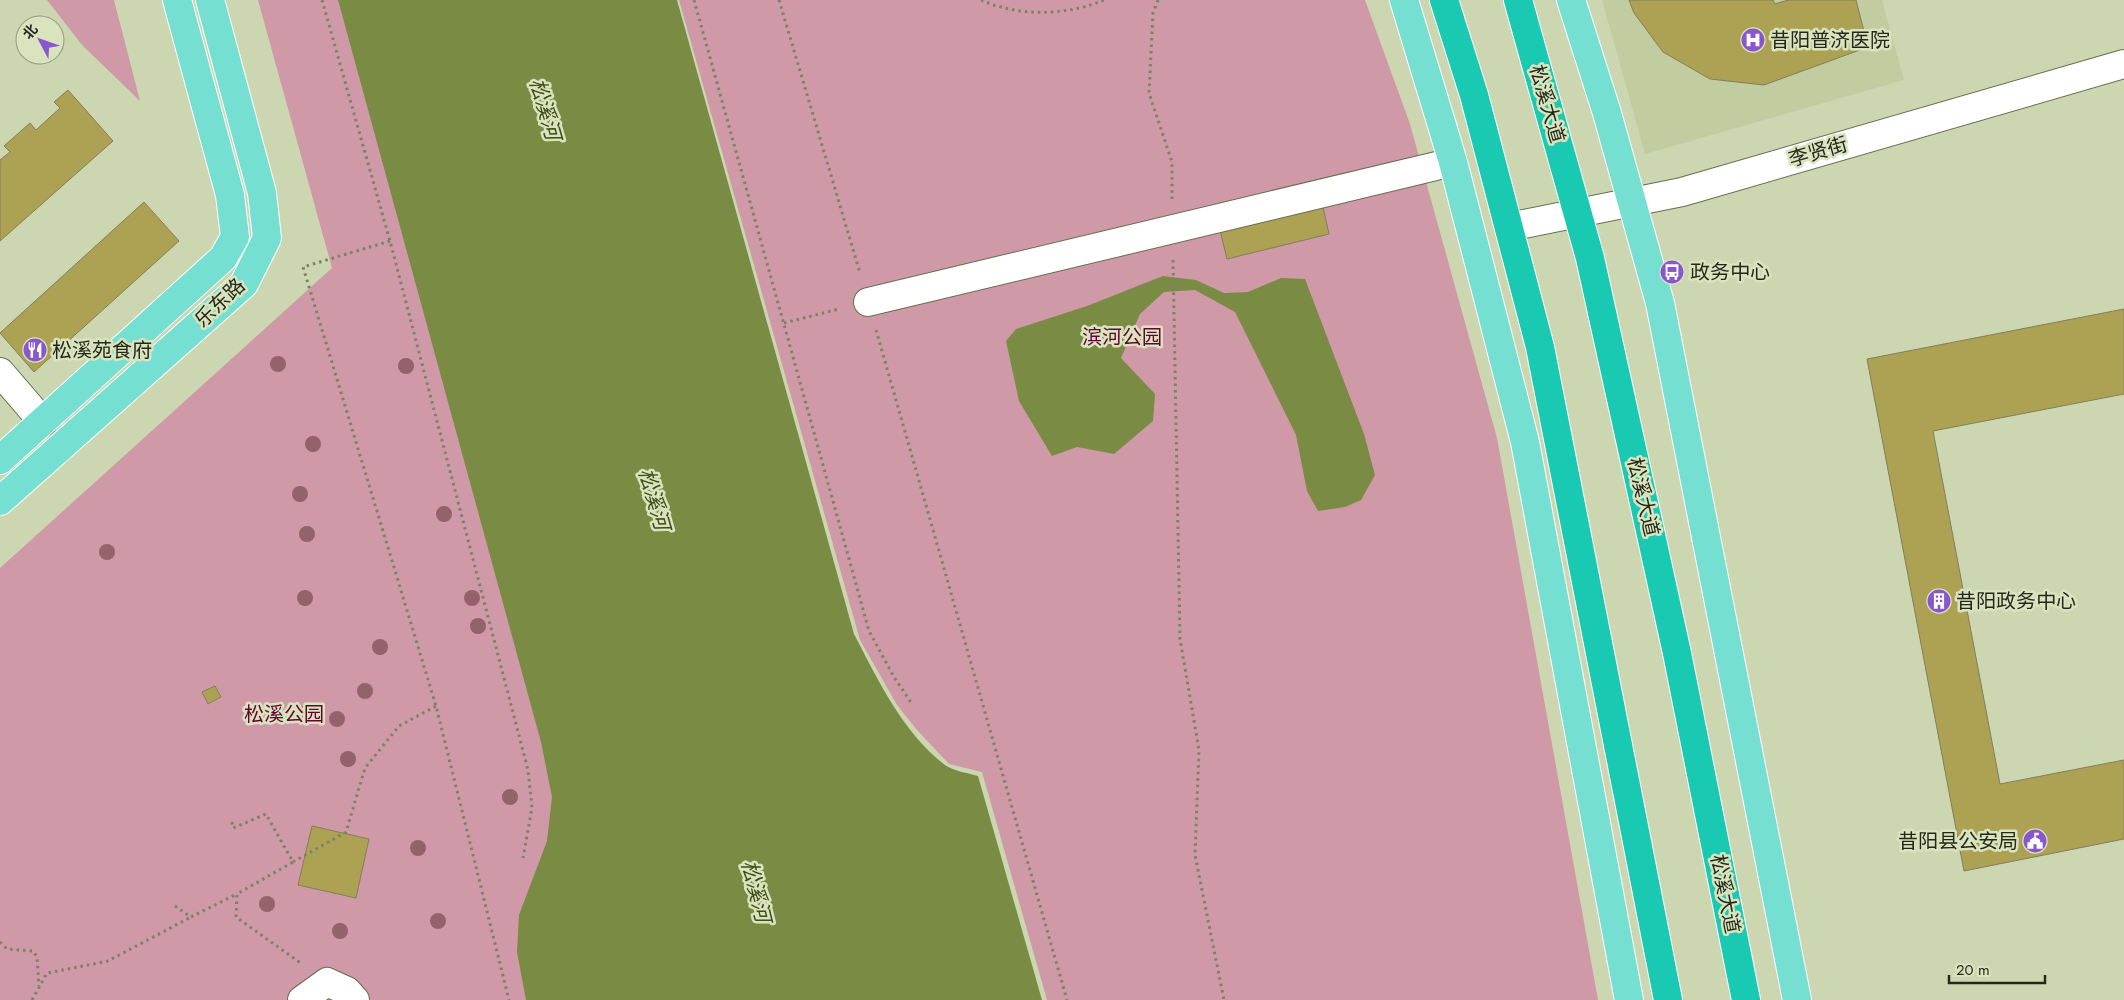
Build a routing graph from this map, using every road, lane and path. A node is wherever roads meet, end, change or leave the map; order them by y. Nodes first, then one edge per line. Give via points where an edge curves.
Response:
1 (177, 0) edge
2 (210, 0) edge
3 (322, 0) edge
4 (694, 0) edge
5 (779, 0) edge
6 (981, 0) edge
7 (1104, 0) edge
8 (1158, 0) edge
9 (1404, 0) edge
10 (1444, 0) edge
11 (1518, 0) edge
12 (1571, 0) edge
13 (2124, 64) edge
14 (1453, 162) junction
15 (1632, 201) junction
16 (1577, 212) junction
17 (1509, 227) junction
18 (1172, 230) junction
19 (390, 241) junction
20 (868, 302) junction
21 (784, 323) junction
22 (0, 372) edge
23 (43, 422) junction
24 (0, 460) edge
25 (0, 501) edge
26 (912, 704) dead end
27 (436, 706) junction
28 (232, 822) dead end
29 (523, 858) dead end
30 (294, 862) junction
31 (237, 894) junction
32 (175, 906) dead end
33 (191, 917) junction
34 (0, 942) edge
35 (327, 982) junction
36 (39, 987) junction
37 (32, 1000) edge
38 (302, 1000) edge
39 (355, 1000) edge
40 (509, 1000) edge
41 (1067, 1000) edge
42 (1224, 1000) edge
43 (1629, 1000) edge
44 (1668, 1000) edge
45 (1746, 1000) edge
46 (1797, 1000) edge

1 - 23 main road, 乐东路 via 230,195 235,237 224,258
2 - 25 main road, 乐东路 via 262,193 266,238 244,284
3 - 19 path
4 - 21 path
5 - 20 path
6 - 7 path via 1015,10 1042,13
8 - 18 path via 1153,13 1148,93 1172,162
9 - 14 main road
10 - 17 highway via 1474,95
11 - 16 highway, 松溪大道
12 - 15 main road
13 - 15 street, 李贤街 via 1682,192
14 - 18 street
14 - 43 main road via 1525,442
15 - 16 street, 李贤街
15 - 46 main road via 1660,303
16 - 17 street, 李贤街
16 - 45 highway, 松溪大道 via 1590,258 1677,653
17 - 44 highway via 1540,346
18 - 20 street
18 - 42 path via 1180,639 1199,750 1195,855
19 - 27 path via 303,266
19 - 29 path via 528,770 532,808
20 - 21 path
20 - 41 path
21 - 26 path via 869,630
22 - 23 street
23 - 24 main road, 乐东路
27 - 30 path via 399,726 365,768 346,832
27 - 40 path
28 - 30 path via 232,828 266,814
30 - 31 path
31 - 33 path
31 - 35 path via 236,916
32 - 33 path
33 - 36 path via 108,961 47,973
34 - 36 path via 7,949 33,951
35 - 38 street
35 - 39 street via 347,991
36 - 37 path

